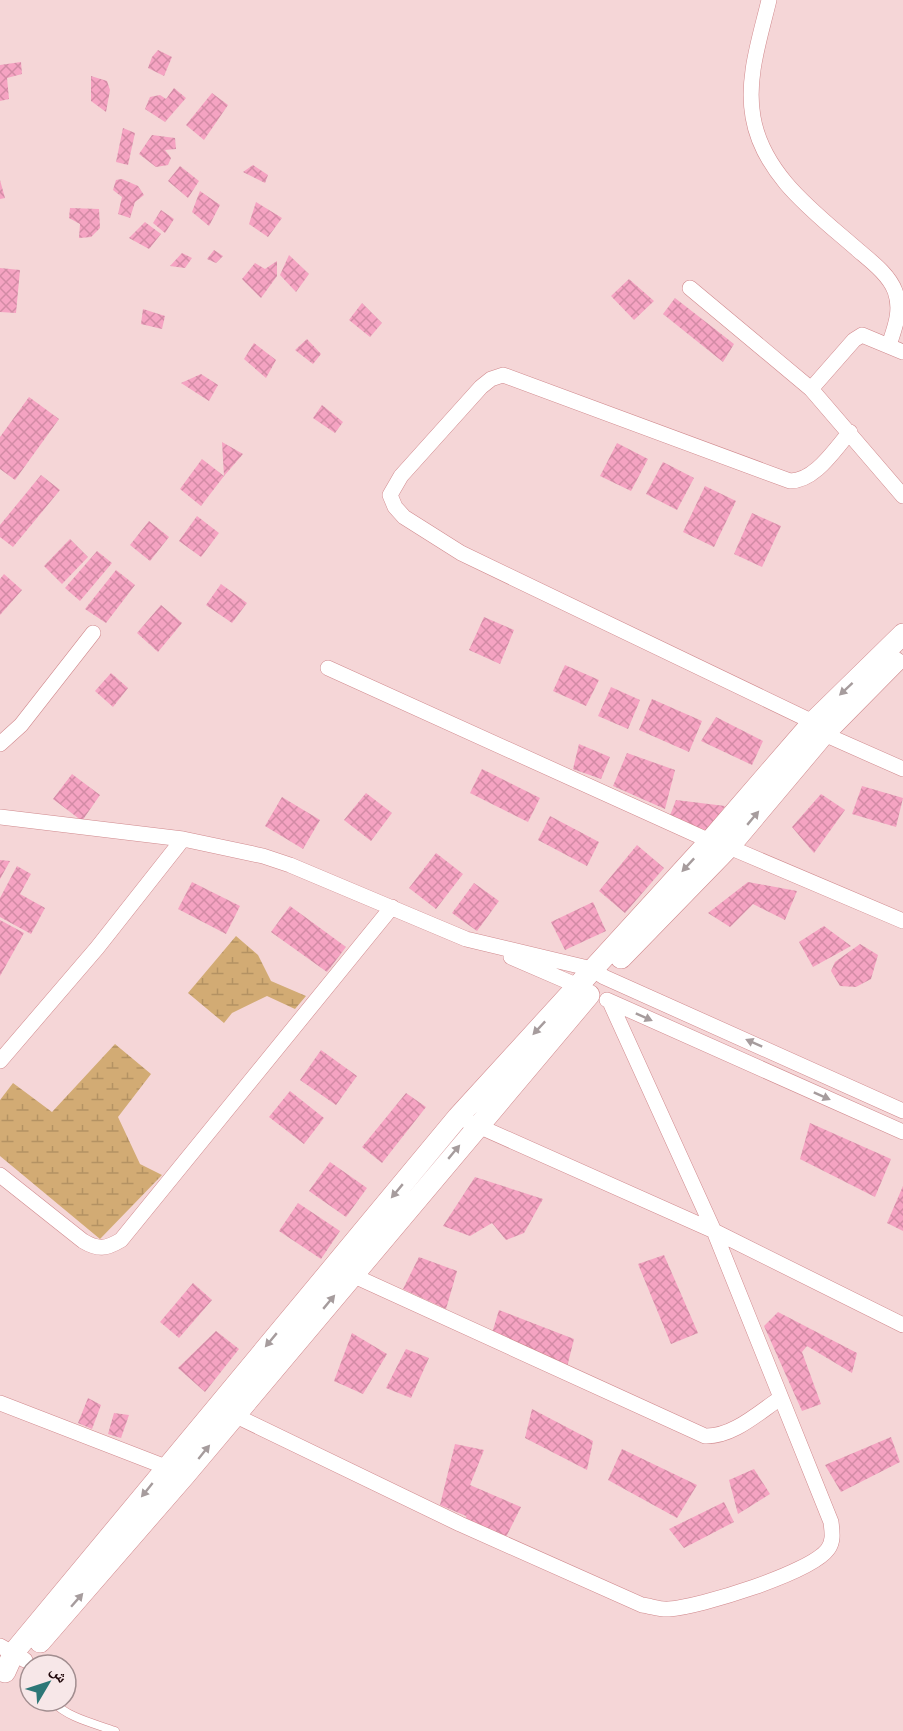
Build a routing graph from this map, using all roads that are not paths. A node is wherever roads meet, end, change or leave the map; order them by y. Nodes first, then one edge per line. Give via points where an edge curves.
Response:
1 (769, 0) edge
2 (690, 288) dead end
3 (896, 348) edge
4 (811, 389) junction
5 (850, 432) junction
6 (903, 496) edge
7 (93, 633) dead end
8 (903, 634) edge
9 (903, 654) edge
10 (328, 668) dead end
11 (818, 728) junction
12 (0, 744) edge
13 (903, 769) edge
14 (0, 817) edge
15 (183, 838) junction
16 (719, 844) junction
17 (392, 907) junction
18 (903, 921) edge
19 (484, 944) junction
20 (592, 981) junction
21 (610, 1002) junction
22 (0, 1061) edge
23 (903, 1111) edge
24 (467, 1122) junction
25 (903, 1132) edge
26 (0, 1175) edge
27 (714, 1232) junction
28 (352, 1275) junction
29 (903, 1325) edge
30 (779, 1400) junction
31 (0, 1402) edge
32 (226, 1411) junction
33 (176, 1471) junction
34 (17, 1656) edge
35 (2, 1675) edge
36 (67, 1713) edge
37 (115, 1731) edge

1 - 3 street via 752,88 752,116 759,143 773,169 794,193 886,276 898,303
2 - 4 street
3 - 4 street via 862,335
4 - 5 street
5 - 6 street
5 - 11 street via 812,474 801,481 790,481 503,375 481,387 401,476 390,495 405,517 461,554
7 - 12 street via 21,724
8 -> 11 main road
9 - 11 main road
10 - 16 street
11 - 13 street
11 - 16 main road
14 - 15 street
15 - 17 street via 290,865
15 - 22 street via 97,948
16 - 18 street
16 - 20 main road
17 - 19 street
17 - 26 street via 121,1240 108,1248 95,1248
19 - 20 street
19 - 20 street
20 - 21 street
23 -> 20 street
20 - 24 main road
21 -> 25 street
21 - 27 street
24 - 27 street
28 -> 24 main road
24 -> 32 main road
27 - 29 street
27 - 30 street
28 - 30 street via 705,1436 718,1437
32 -> 28 main road
30 - 32 street via 831,1522 828,1549 757,1586 689,1607 665,1610 611,1592 460,1524
31 - 33 street
32 - 33 main road
33 - 34 main road
34 - 35 main road
36 - 37 lane

